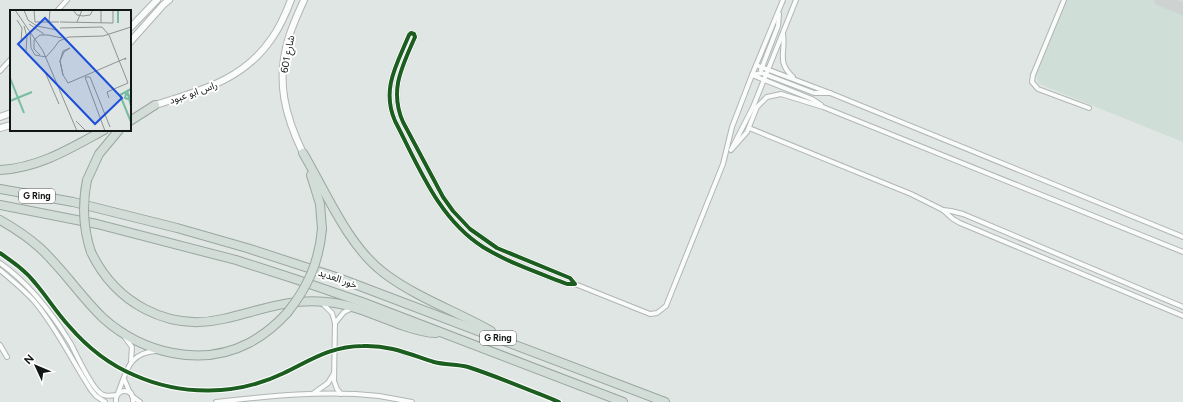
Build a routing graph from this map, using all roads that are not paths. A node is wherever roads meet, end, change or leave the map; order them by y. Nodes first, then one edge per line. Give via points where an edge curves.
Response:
1 (68, 0) edge
2 (157, 0) edge
3 (169, 0) edge
4 (304, 0) edge
5 (783, 0) edge
6 (796, 0) edge
7 (1064, 0) edge
8 (290, 2) edge
9 (58, 10) edge
10 (778, 11) junction
11 (131, 27) edge
12 (782, 32) junction
13 (131, 41) edge
14 (10, 60) edge
15 (756, 65) junction
16 (762, 67) junction
17 (0, 71) edge
18 (766, 72) junction
19 (760, 73) junction
20 (752, 75) junction
21 (763, 80) junction
22 (796, 80) junction
23 (830, 93) junction
24 (155, 105) junction
25 (823, 107) junction
26 (1089, 108) dead end
27 (10, 114) edge
28 (131, 116) edge
29 (0, 117) edge
30 (131, 120) edge
31 (10, 125) edge
32 (0, 128) edge
33 (749, 128) junction
34 (102, 131) edge
35 (118, 131) edge
36 (731, 150) junction
37 (303, 153) junction
38 (723, 164) junction
39 (0, 170) edge
40 (0, 189) edge
41 (0, 205) edge
42 (943, 210) junction
43 (0, 220) edge
44 (1183, 238) edge
45 (1183, 252) edge
46 (0, 263) edge
47 (0, 270) edge
48 (575, 284) junction
49 (318, 301) junction
50 (1183, 307) edge
51 (354, 308) junction
52 (1183, 316) edge
53 (336, 323) junction
54 (118, 330) junction
55 (443, 333) junction
56 (512, 344) junction
57 (0, 345) edge
58 (160, 350) junction
59 (7, 357) dead end
60 (131, 361) junction
61 (335, 371) junction
62 (124, 378) junction
63 (117, 394) junction
64 (131, 394) junction
65 (313, 394) junction
66 (341, 394) junction
67 (105, 402) edge
68 (116, 402) edge
69 (133, 402) edge
70 (140, 402) edge
71 (216, 402) edge
72 (412, 402) edge
73 (623, 402) edge
74 (665, 402) edge

1 - 9 street
2 - 11 main road
3 - 13 main road
4 - 37 main road, شارع 601 via 292,29 284,60 282,82 290,125
5 - 10 street
6 - 12 street
7 - 26 street via 1032,82 1038,89
8 - 24 main road, راس ابو عبود via 272,39 245,67 206,89
10 - 15 street
10 - 16 street via 778,26
12 - 18 street
12 - 22 street via 783,63
14 - 17 street
15 - 16 street
15 - 20 street
16 - 18 street
16 - 19 street
18 - 19 street
18 - 21 street
18 - 22 street
18 - 23 street via 814,93
19 - 20 street
19 - 21 street
20 - 21 street
20 - 38 street via 731,132
21 - 25 street via 812,99
21 - 36 street via 751,112
22 - 23 street
23 - 44 street
24 - 28 highway
24 - 30 highway
25 - 33 street via 786,95 772,95 757,107
25 - 45 street
27 - 29 main road
31 - 32 main road
33 - 36 street
33 - 42 street via 911,194
34 - 39 highway via 49,159 27,166
35 - 49 highway, bridge via 99,154 87,180 83,213 86,234 96,262 109,281 126,297 147,311 170,319 196,322 209,322 287,303
36 - 38 street
37 - 56 highway via 346,230 374,264 405,287
37 - 58 highway, bridge via 320,204 322,229 316,264 302,294 287,313 261,335 233,349 201,356 186,356
38 - 48 street via 667,302 661,311 654,314 646,313
40 - 56 highway, خور العديد / G Ring via 86,205 247,248 336,276
41 - 55 highway, خور العديد / G Ring via 97,224 236,260 323,288
42 - 50 street via 963,214
42 - 52 street via 960,223
43 - 54 highway via 22,233 41,249 93,308
46 - 63 street via 22,281 44,306 65,334 95,388 103,395
47 - 67 street via 34,301 91,390
48 - 48 street via 570,278 492,245 470,229 448,204 403,122 398,108 398,78 415,35 410,33 392,76 390,106 395,121 440,206 474,241 491,252 567,284
49 - 51 highway via 340,303
49 - 53 street via 332,313
51 - 53 street via 344,312
51 - 55 highway via 423,332
53 - 61 street
54 - 58 highway via 136,341
54 - 60 street via 132,347
55 - 73 highway, خور العديد / G Ring
56 - 74 highway, خور العديد / G Ring
57 - 59 street
58 - 60 street via 140,354
60 - 62 street
61 - 65 street via 328,383
61 - 66 street via 335,384
62 - 63 street
62 - 64 street
63 - 64 street via 126,390
63 - 68 street
64 - 69 street
64 - 70 street
65 - 66 street
65 - 71 street
66 - 72 street via 378,396

